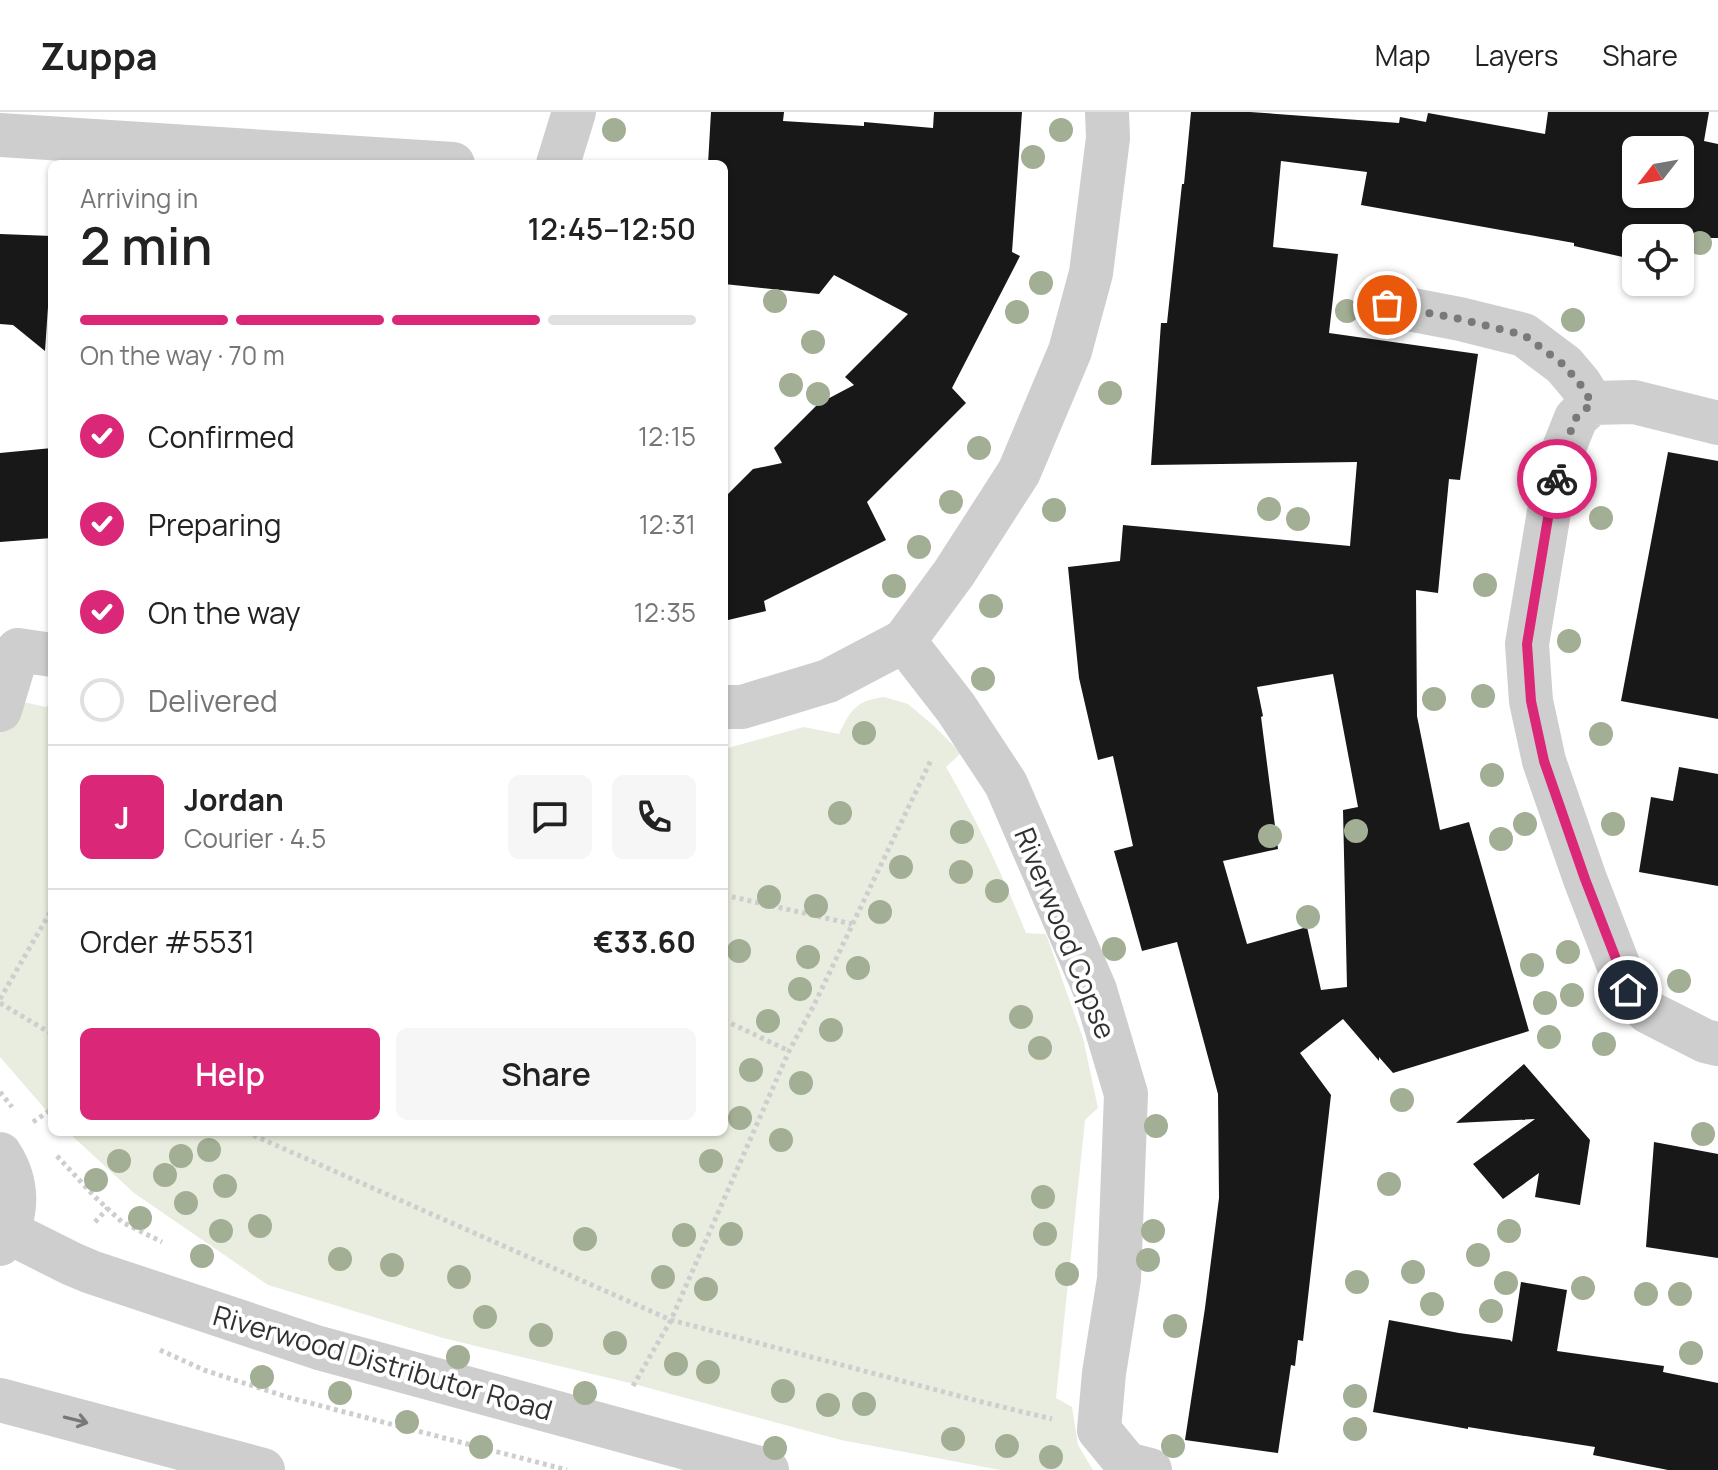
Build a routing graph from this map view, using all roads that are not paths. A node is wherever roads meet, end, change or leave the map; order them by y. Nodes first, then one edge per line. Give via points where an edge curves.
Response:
1 (574, 112) edge
2 (1107, 112) edge
3 (0, 135) edge
4 (391, 160) edge
5 (559, 160) edge
6 (1387, 305) dead end
7 (1592, 403) junction
8 (1718, 423) edge
9 (904, 641) junction
10 (48, 654) edge
11 (728, 707) edge
12 (0, 710) edge
13 (1718, 1044) edge
14 (14, 1140) edge
15 (4, 1238) edge
16 (0, 1400) edge
17 (263, 1470) edge
18 (767, 1470) edge
19 (1150, 1470) edge

1 - 5 street
2 - 9 street via 1091,273 1070,351 1019,472
3 - 4 street
6 - 7 street via 1524,335 1564,365
7 - 8 street via 1634,402
7 - 13 street via 1576,418 1564,448 1549,512 1527,644 1531,701 1544,761 1628,990 1648,1012
9 - 11 street via 828,681
9 - 19 street, Riverwood Copse via 1006,784 1095,990 1126,1094 1119,1279 1099,1430 1127,1464
10 - 12 street via 18,650
14 - 15 street via 15,1206
15 - 18 street, Riverwood Distributor Road via 319,1348
16 -> 17 street

